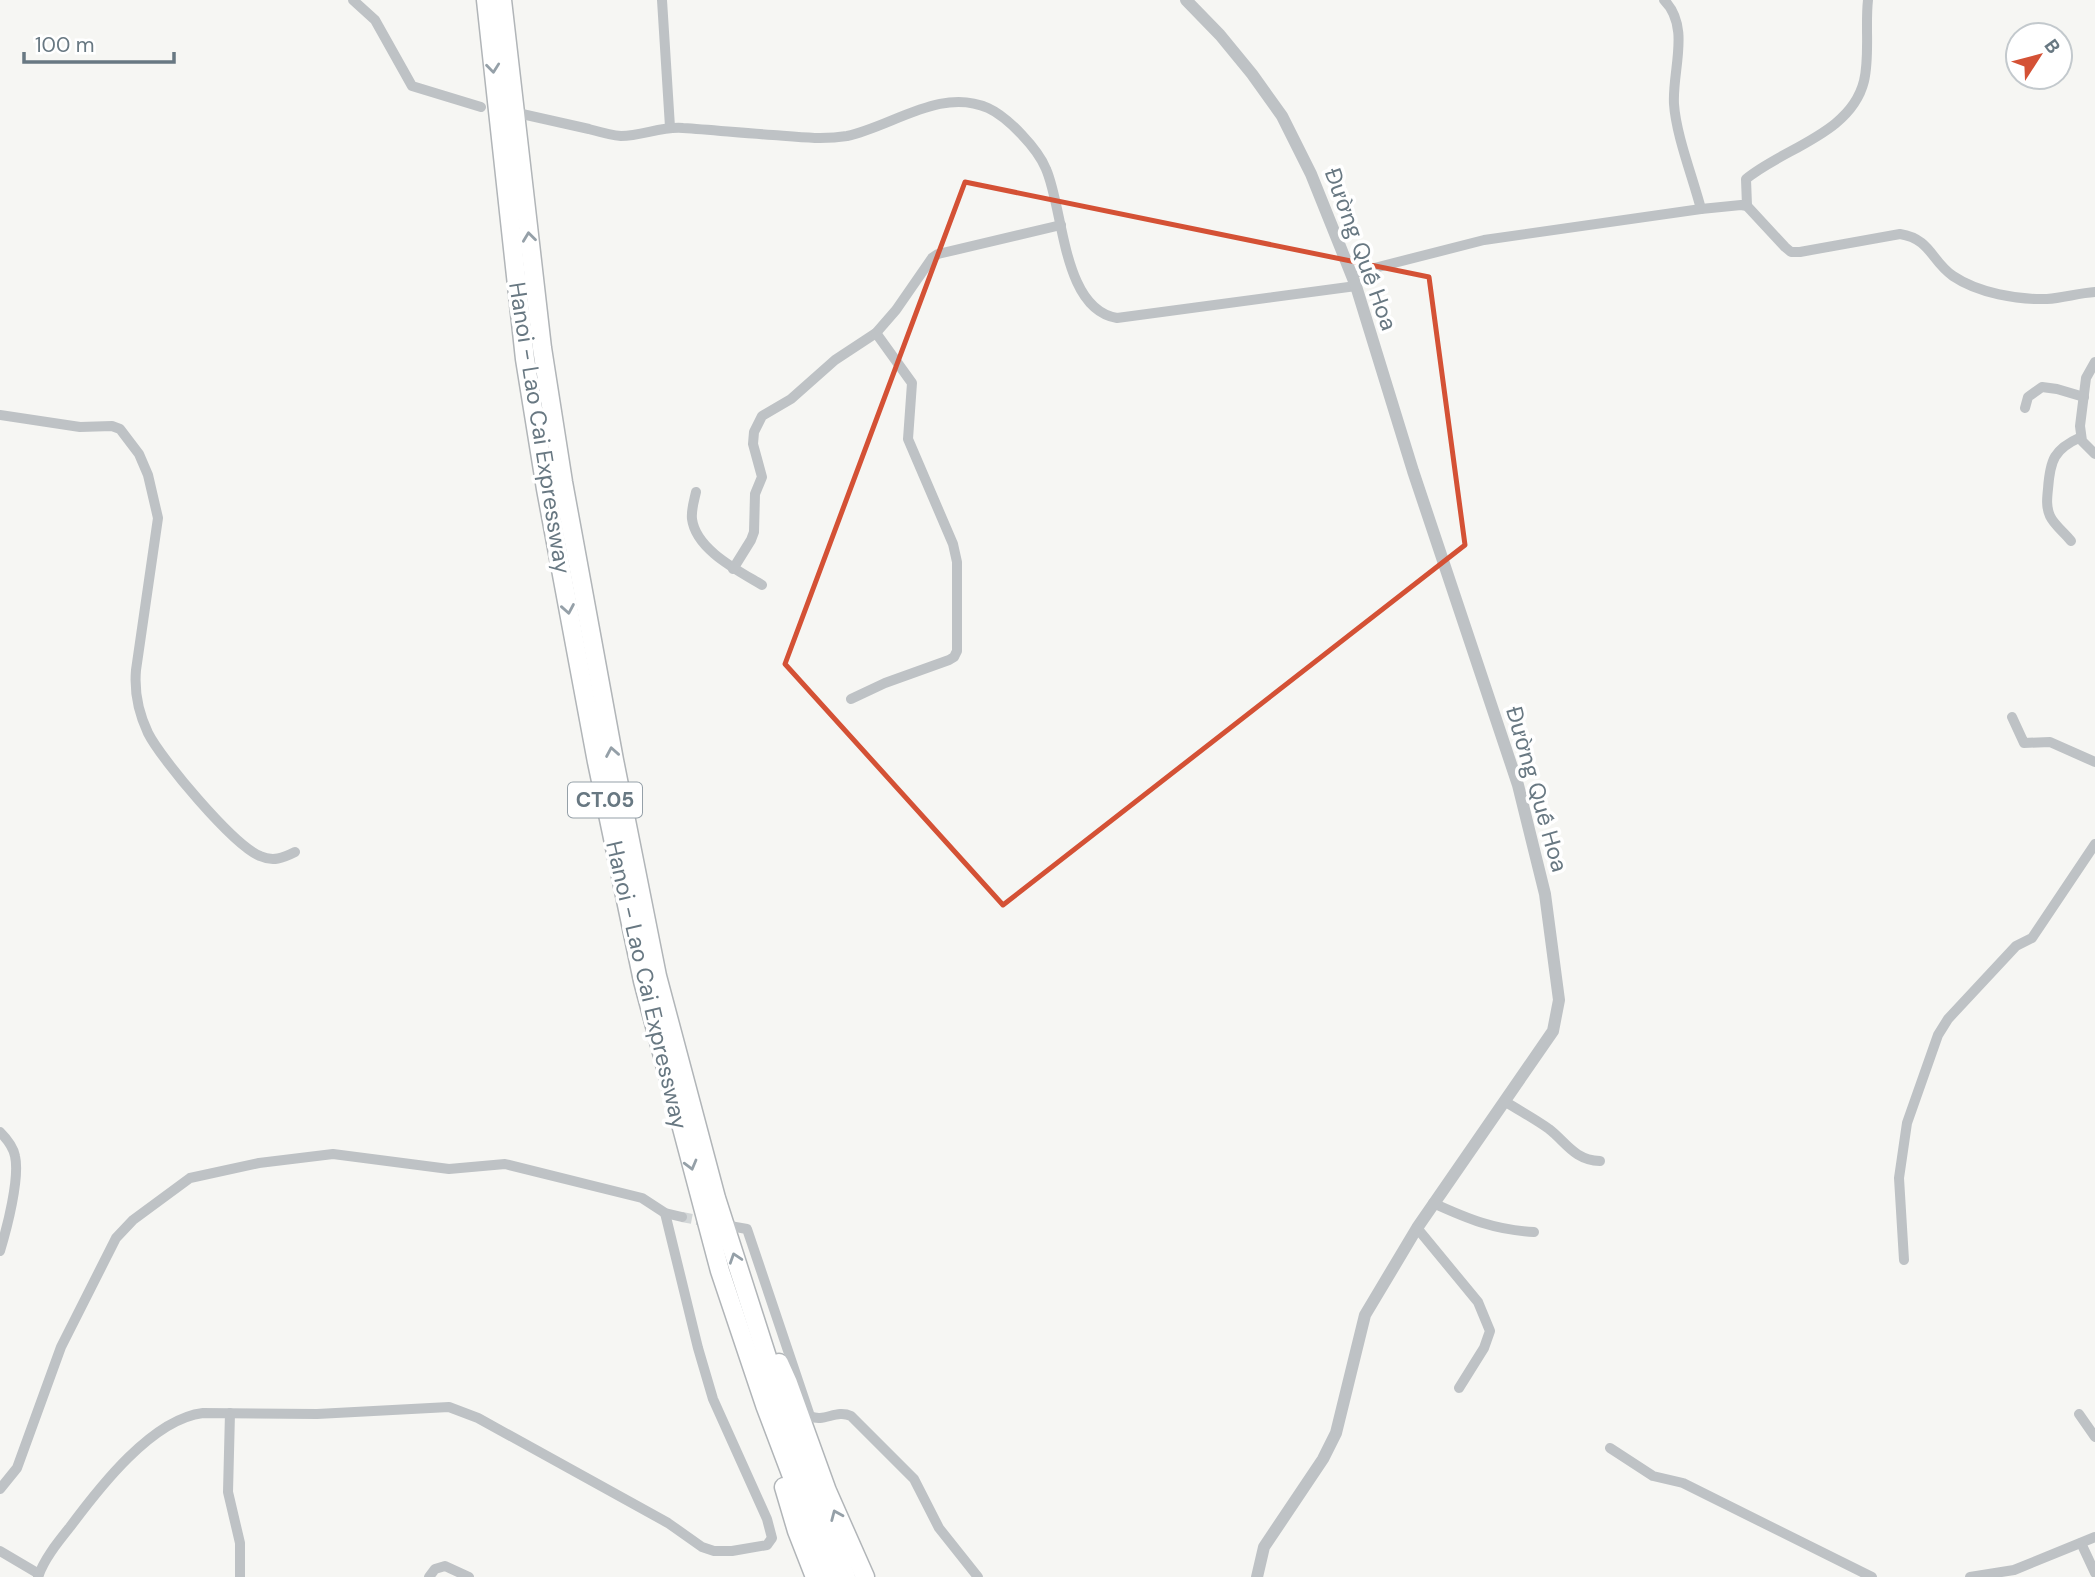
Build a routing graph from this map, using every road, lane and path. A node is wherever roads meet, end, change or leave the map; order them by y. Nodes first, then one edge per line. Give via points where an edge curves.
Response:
1 (353, 0) edge
2 (486, 0) edge
3 (502, 0) edge
4 (662, 0) edge
5 (1186, 0) edge
6 (1664, 0) edge
7 (1868, 0) edge
8 (481, 107) dead end
9 (522, 114) dead end
10 (670, 127) junction
11 (1747, 206) junction
12 (1701, 209) junction
13 (1061, 225) junction
14 (1354, 280) junction
15 (2095, 292) edge
16 (876, 333) junction
17 (2095, 362) edge
18 (2091, 381) edge
19 (2084, 397) junction
20 (2025, 408) dead end
21 (1, 417) edge
22 (2081, 437) junction
23 (2095, 454) edge
24 (696, 492) dead end
25 (2071, 541) dead end
26 (733, 569) junction
27 (762, 585) dead end
28 (851, 699) dead end
29 (2012, 717) dead end
30 (2095, 762) edge
31 (2095, 844) edge
32 (296, 852) dead end
33 (1506, 1102) junction
34 (0, 1132) edge
35 (1600, 1161) dead end
36 (13, 1193) junction
37 (0, 1196) edge
38 (1433, 1203) junction
39 (665, 1213) junction
40 (682, 1217) tunnel mouth
41 (724, 1226) dead end
42 (1417, 1228) junction
43 (1534, 1233) dead end
44 (0, 1251) edge
45 (1904, 1260) dead end
46 (745, 1292) junction
47 (1459, 1388) dead end
48 (765, 1405) junction
49 (230, 1413) junction
50 (2079, 1414) dead end
51 (2095, 1437) edge
52 (1610, 1448) dead end
53 (0, 1489) edge
54 (2095, 1537) edge
55 (2081, 1543) junction
56 (0, 1551) edge
57 (2016, 1573) edge
58 (2095, 1573) edge
59 (39, 1575) edge
60 (240, 1577) edge
61 (429, 1577) edge
62 (469, 1577) edge
63 (815, 1577) edge
64 (830, 1577) edge
65 (846, 1577) edge
66 (865, 1577) edge
67 (978, 1577) edge
68 (1257, 1577) edge
69 (1872, 1577) edge
70 (1970, 1577) edge

1 - 8 street via 375,20 411,86
2 -> 48 highway, Hanoi - Lao Cai Expressway / CT.05 via 525,359 597,762 643,981 700,1202
46 -> 3 highway, Hanoi - Lao Cai Expressway / CT.05 via 657,976 614,761 542,348
4 - 10 street
5 - 14 street, Đường Quế Hoa via 1220,35 1282,116
6 - 12 street via 1679,29 1674,103
7 - 11 street via 1864,79 1858,98 1838,121 1746,179
9 - 10 street via 617,136
10 - 13 street via 831,138 935,105 974,103 1011,124 1040,156
11 - 12 street
11 - 15 street via 1791,252 1900,234 1915,236 1952,276 1987,291 2049,299
12 - 14 street via 1484,240
13 - 14 street via 1078,284 1094,310 1105,316 1116,318
13 - 16 street via 937,254
14 - 33 street, Đường Quế Hoa via 1518,785 1545,894 1558,1017
16 - 26 street via 835,360 758,424 753,444 762,477 755,494 754,532
16 - 28 street via 912,383 908,439 957,562 957,651 950,660
17 - 18 street
18 - 19 street
19 - 20 street via 2042,387 2028,397
19 - 22 street
21 - 32 street via 80,427 112,425 129,438 145,466 158,519 136,670 136,696 145,725 173,768 245,846 271,859
22 - 23 street
22 - 25 street via 2059,449 2049,475 2047,507
24 - 26 street via 692,522 696,532
26 - 27 street
29 - 30 street via 2024,743 2050,742
31 - 45 street via 2032,938 2016,946 1938,1035 1907,1123 1899,1178
33 - 35 street via 1547,1128 1566,1147
33 - 38 street, Đường Quế Hoa
34 - 36 street via 16,1156
36 - 37 street
36 - 44 street
38 - 42 street, Đường Quế Hoa
38 - 43 street via 1505,1231
39 - 40 street
39 - 49 street via 713,1399 771,1531 770,1542 763,1547 722,1552 702,1548 668,1523 453,1408
39 - 53 street via 642,1198 505,1164 449,1169 333,1154 190,1178 116,1238 61,1347 17,1468
41 - 67 street via 747,1229 810,1416 851,1416 914,1479 939,1528
42 - 47 street via 1478,1302 1490,1331
42 - 68 street, Đường Quế Hoa via 1365,1315 1331,1446 1264,1546
46 - 65 highway, Hanoi - Lao Cai Expressway / CT.05 via 800,1460
66 -> 46 highway via 827,1491 788,1383
48 - 63 highway via 791,1511
48 - 64 highway, Hanoi - Lao Cai Expressway / CT.05
49 - 59 street via 183,1418 128,1457 81,1512
49 - 60 street via 228,1492 240,1543
50 - 51 street
52 - 69 street via 1653,1476 1683,1483
54 - 55 street
55 - 57 street
55 - 58 street
56 - 59 street
57 - 70 street
61 - 62 street via 445,1566

